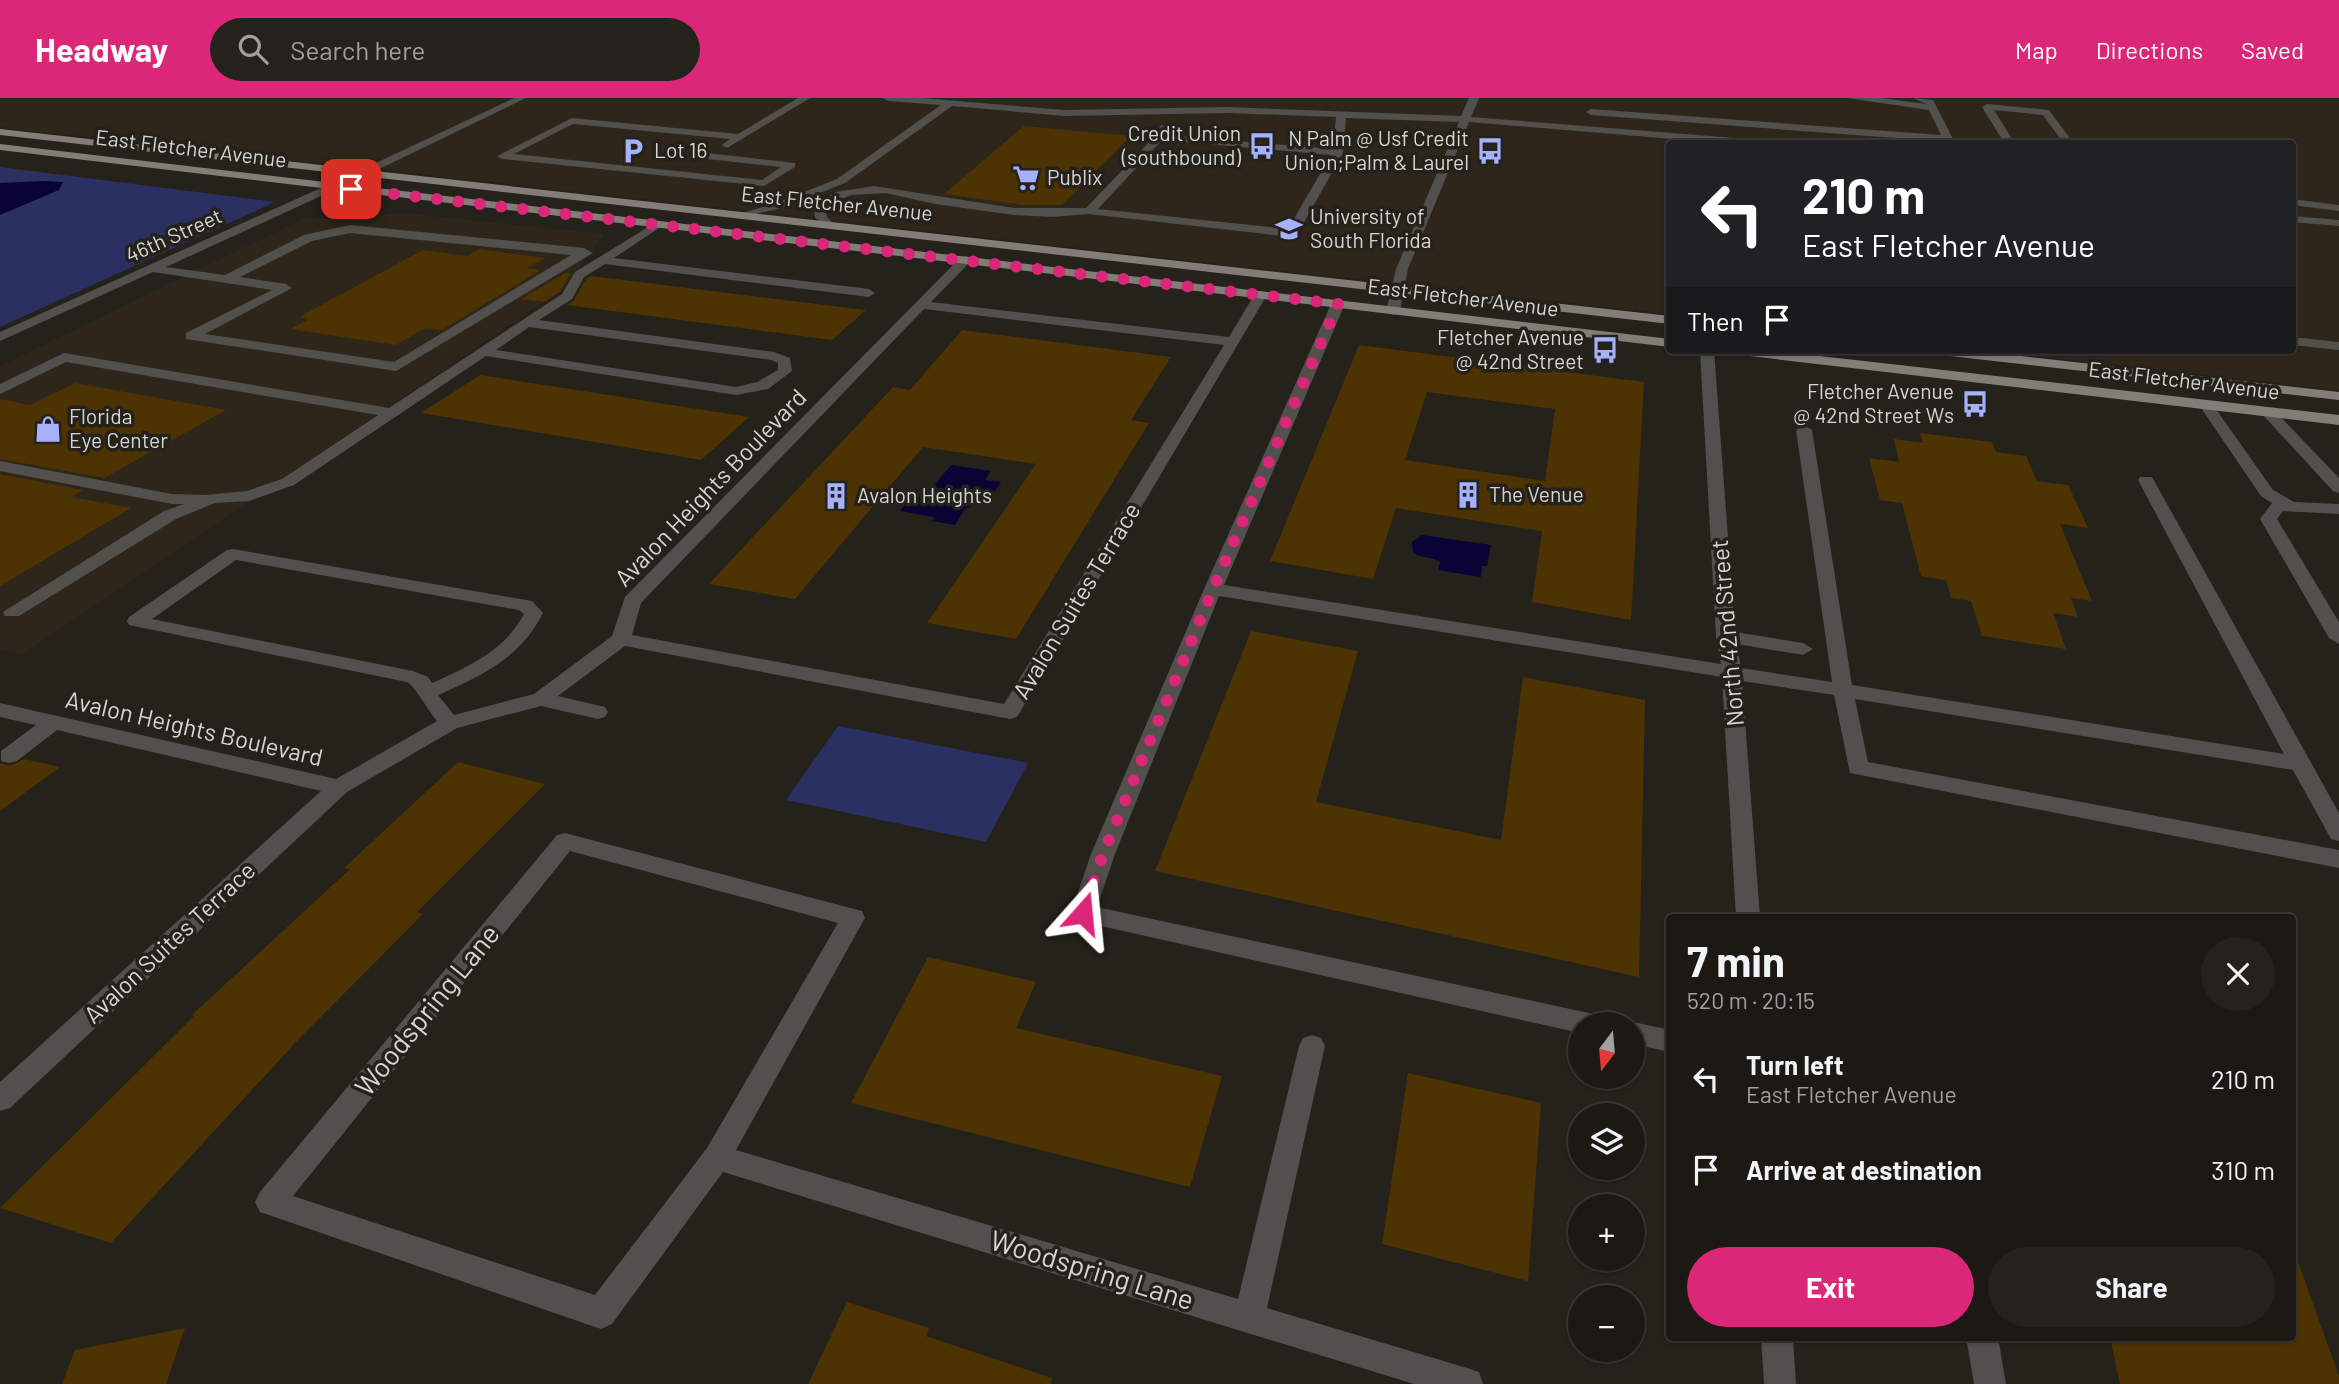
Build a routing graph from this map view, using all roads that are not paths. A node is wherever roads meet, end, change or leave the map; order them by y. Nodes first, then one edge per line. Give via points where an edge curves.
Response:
1 (521, 98) edge
2 (805, 98) edge
3 (888, 98) edge
4 (1022, 98) edge
5 (1474, 98) edge
6 (1852, 98) edge
7 (1918, 98) edge
8 (1106, 99) edge
9 (949, 104) junction
10 (1009, 109) junction
11 (1933, 109) junction
12 (1174, 110) junction
13 (1591, 112) dead end
14 (1110, 113) junction
15 (1341, 114) junction
16 (1465, 120) junction
17 (1826, 131) junction
18 (0, 132) edge
19 (1159, 136) junction
20 (739, 137) junction
21 (1703, 140) edge
22 (1828, 140) edge
23 (2008, 140) edge
24 (2065, 140) edge
25 (0, 147) edge
26 (1338, 153) junction
27 (365, 172) junction
28 (331, 187) junction
29 (2296, 203) edge
30 (2339, 208) edge
31 (1089, 211) junction
32 (746, 215) junction
33 (2296, 219) edge
34 (2339, 223) edge
35 (658, 224) junction
36 (828, 224) junction
37 (584, 252) junction
38 (606, 258) junction
39 (965, 260) junction
40 (1188, 265) junction
41 (150, 268) junction
42 (227, 279) junction
43 (1398, 288) junction
44 (869, 293) dead end
45 (1261, 295) junction
46 (1338, 304) junction
47 (921, 305) junction
48 (1393, 311) junction
49 (1666, 320) edge
50 (529, 323) junction
51 (0, 337) edge
52 (2296, 341) edge
53 (1232, 342) junction
54 (1666, 342) edge
55 (2339, 346) edge
56 (484, 352) junction
57 (1707, 354) edge
58 (1766, 354) edge
59 (1966, 354) edge
60 (0, 390) edge
61 (2339, 396) edge
62 (2206, 405) junction
63 (2268, 412) junction
64 (393, 413) junction
65 (2339, 421) edge
66 (1804, 430) dead end
67 (0, 466) edge
68 (2146, 480) dead end
69 (2339, 488) edge
70 (212, 498) junction
71 (2291, 507) junction
72 (2339, 509) edge
73 (1213, 589) junction
74 (12, 612) dead end
75 (1726, 636) junction
76 (2339, 638) edge
77 (621, 639) junction
78 (1802, 649) dead end
79 (1732, 673) junction
80 (1843, 690) junction
81 (428, 692) junction
82 (541, 699) junction
83 (0, 710) edge
84 (598, 712) dead end
85 (54, 722) junction
86 (450, 723) junction
87 (9, 756) dead end
88 (2300, 764) junction
89 (340, 787) junction
90 (2339, 834) edge
91 (2339, 859) edge
92 (1748, 914) edge
93 (1568, 1019) edge
94 (1645, 1036) edge
95 (1666, 1040) edge
96 (1312, 1045) dead end
97 (0, 1099) edge
98 (717, 1157) junction
99 (1249, 1318) junction
100 (1777, 1341) edge
101 (1983, 1341) edge
102 (1467, 1384) edge
103 (1780, 1384) edge
104 (1990, 1384) edge

1 - 27 street, 46th Street
2 - 20 street
3 - 9 street
4 - 10 street
5 - 16 street
6 - 11 street
7 - 11 street via 1930,102
8 - 14 street
9 - 10 street
9 - 32 street via 841,181
10 - 14 street
11 - 17 street via 1948,139
12 - 14 street
12 - 15 street
12 - 19 street
13 - 17 street
15 - 16 street
15 - 26 street
16 - 21 street
16 - 43 street
17 - 22 street
18 - 27 main road, East Fletcher Avenue
19 - 26 street
19 - 31 street
20 - 20 street via 572,121 502,156 764,183 791,165 707,156
23 - 24 street via 1987,107 2046,112
25 - 28 main road, East Fletcher Avenue
26 - 31 street via 1292,233
27 - 28 street, 46th Street
27 - 32 main road, East Fletcher Avenue
28 - 35 main road, East Fletcher Avenue
28 - 41 street, 46th Street
29 - 30 street
31 - 36 street via 1058,215 871,190 838,194 820,204 821,218
32 - 36 main road, East Fletcher Avenue
33 - 34 street
35 - 38 street
35 - 39 main road, East Fletcher Avenue
36 - 40 main road, East Fletcher Avenue
37 - 38 street
37 - 42 street via 350,229 308,238
37 - 42 street via 396,367 191,336 286,288
38 - 44 street
38 - 50 street via 579,275 567,296
39 - 40 main road via 1005,254 1062,261
39 - 45 main road, East Fletcher Avenue
39 - 47 street, Avalon Heights Boulevard
40 - 43 main road, East Fletcher Avenue
41 - 42 street
41 - 51 street, 46th Street
43 - 48 street
43 - 49 main road, East Fletcher Avenue
45 - 46 main road, East Fletcher Avenue
45 - 53 street, Avalon Suites Terrace
46 - 48 main road, East Fletcher Avenue
46 - 73 street
47 - 53 street
47 - 77 street, Avalon Heights Boulevard via 632,601
48 - 54 main road, East Fletcher Avenue
50 - 56 street
50 - 56 street via 774,356 785,361 785,371 774,382 736,391
52 - 55 street
53 - 77 street, Avalon Suites Terrace via 1010,712
56 - 64 street
57 - 75 street, North 42nd Street
58 - 62 main road, East Fletcher Avenue
59 - 61 main road, East Fletcher Avenue
60 - 64 street via 64,357
62 - 63 main road, East Fletcher Avenue
62 - 71 street via 2267,493
63 - 65 main road, East Fletcher Avenue
63 - 69 street
64 - 70 street via 288,482 249,496
66 - 80 street
67 - 70 street via 172,499
68 - 88 street
70 - 74 street via 170,514
71 - 72 street
71 - 76 street via 2279,506 2268,520
73 - 79 street
73 - 93 street via 1083,913
75 - 78 street
75 - 79 street, North 42nd Street
77 - 82 street, Avalon Heights Boulevard
79 - 80 street
79 - 92 street, North 42nd Street
80 - 88 street
80 - 91 street via 1858,768
81 - 81 street via 412,677 136,621 233,554 525,605 534,613 516,642 464,677
81 - 86 street
82 - 84 street
82 - 86 street, Avalon Heights Boulevard
83 - 85 street, Avalon Heights Boulevard
85 - 87 street
85 - 89 street, Avalon Heights Boulevard
86 - 89 street, Avalon Heights Boulevard
88 - 90 street
89 - 97 street, Avalon Suites Terrace
94 - 95 street
96 - 99 street
98 - 98 street, Woodspring Lane via 853,918 565,841 270,1202 601,1313
98 - 99 street, Woodspring Lane
99 - 102 street, Woodspring Lane
100 - 103 street
101 - 104 street

